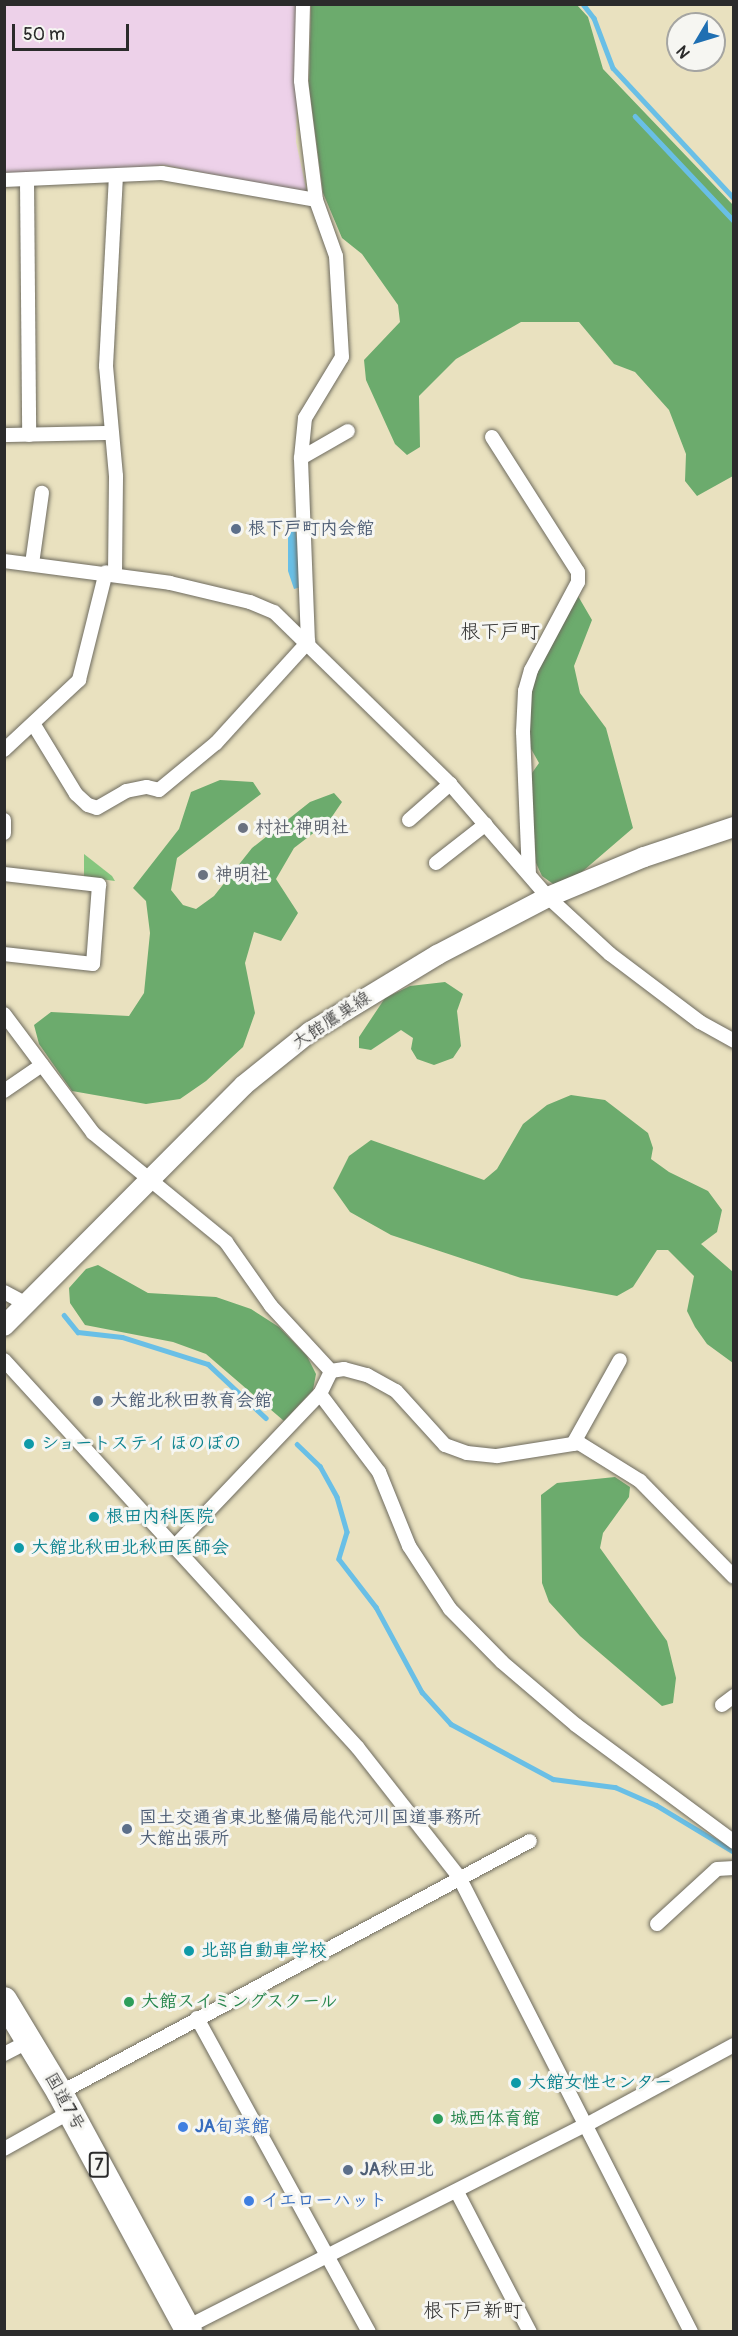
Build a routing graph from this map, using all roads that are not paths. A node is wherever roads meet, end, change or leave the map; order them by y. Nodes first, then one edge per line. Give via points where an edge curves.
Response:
1 (303, 4) edge
2 (116, 177) junction
3 (4, 180) edge
4 (27, 181) junction
5 (316, 200) junction
6 (348, 431) dead end
7 (110, 433) junction
8 (4, 435) edge
9 (29, 435) junction
10 (492, 437) dead end
11 (301, 458) junction
12 (42, 493) dead end
13 (4, 561) edge
14 (32, 564) junction
15 (111, 573) junction
16 (308, 642) junction
17 (34, 725) junction
18 (4, 750) edge
19 (450, 784) junction
20 (409, 820) dead end
21 (486, 824) junction
22 (734, 827) edge
23 (436, 862) dead end
24 (4, 874) edge
25 (529, 874) junction
26 (548, 897) junction
27 (4, 954) edge
28 (4, 1014) edge
29 (732, 1038) edge
30 (42, 1065) junction
31 (4, 1091) edge
32 (150, 1180) junction
33 (4, 1292) edge
34 (27, 1304) junction
35 (4, 1326) edge
36 (4, 1360) edge
37 (620, 1360) dead end
38 (332, 1371) junction
39 (320, 1394) junction
40 (573, 1444) junction
41 (175, 1546) junction
42 (734, 1577) edge
43 (530, 1840) dead end
44 (734, 1842) edge
45 (734, 1868) edge
46 (459, 1877) junction
47 (657, 1924) dead end
48 (4, 2000) edge
49 (197, 2018) junction
50 (29, 2041) junction
51 (734, 2044) edge
52 (4, 2054) edge
53 (65, 2103) junction
54 (586, 2125) junction
55 (4, 2149) edge
56 (457, 2192) junction
57 (327, 2255) junction
58 (188, 2329) edge
59 (369, 2331) edge
60 (530, 2331) edge
61 (691, 2331) edge

1 - 5 street via 301,81
2 - 4 street
2 - 5 street via 162,173
2 - 7 street via 105,366
3 - 4 street
4 - 9 street
5 - 11 street via 336,256 342,357 305,418
6 - 11 street
7 - 9 street
7 - 15 street via 116,476
8 - 9 street
10 - 25 street via 578,572 578,582 531,670 525,691
11 - 16 street
12 - 14 street
13 - 14 street
14 - 15 street
15 - 16 street via 250,602 274,612
15 - 17 street via 79,680
16 - 17 street via 216,742 159,790 147,787 126,791 97,808 88,805 76,794
16 - 19 street
17 - 18 street
19 - 20 street
19 - 21 street
21 - 23 street
21 - 25 street
22 - 26 main road, 大館鷹巣線 via 644,857
24 - 27 street via 99,885 93,964
25 - 26 street
26 - 29 street via 610,954 700,1022
26 - 32 main road, 大館鷹巣線 via 436,955 310,1032 244,1085
28 - 30 street
30 - 31 street
30 - 32 street via 93,1133
32 - 34 main road, 大館鷹巣線
32 - 38 street via 226,1242 271,1306
33 - 34 street
34 - 35 main road, 大館鷹巣線
36 - 41 street
37 - 40 street
38 - 39 street
38 - 40 street via 344,1369 367,1375 396,1391 445,1444 467,1453 497,1456
39 - 41 street
39 - 44 street via 379,1472 409,1545 450,1609 502,1662 576,1725
40 - 42 street via 579,1443 640,1481
41 - 46 street via 358,1748
43 - 46 street
45 - 47 street via 717,1869
46 - 49 street
46 - 54 street
48 - 50 highway, 国道7号 / 7
49 - 53 street
49 - 57 street
50 - 52 street
50 - 53 highway, 国道7号 / 7
51 - 54 street
53 - 55 street
53 - 58 highway, 国道7号 / 7
54 - 56 street
54 - 61 street
56 - 57 street
56 - 60 street
57 - 58 street
57 - 59 street

